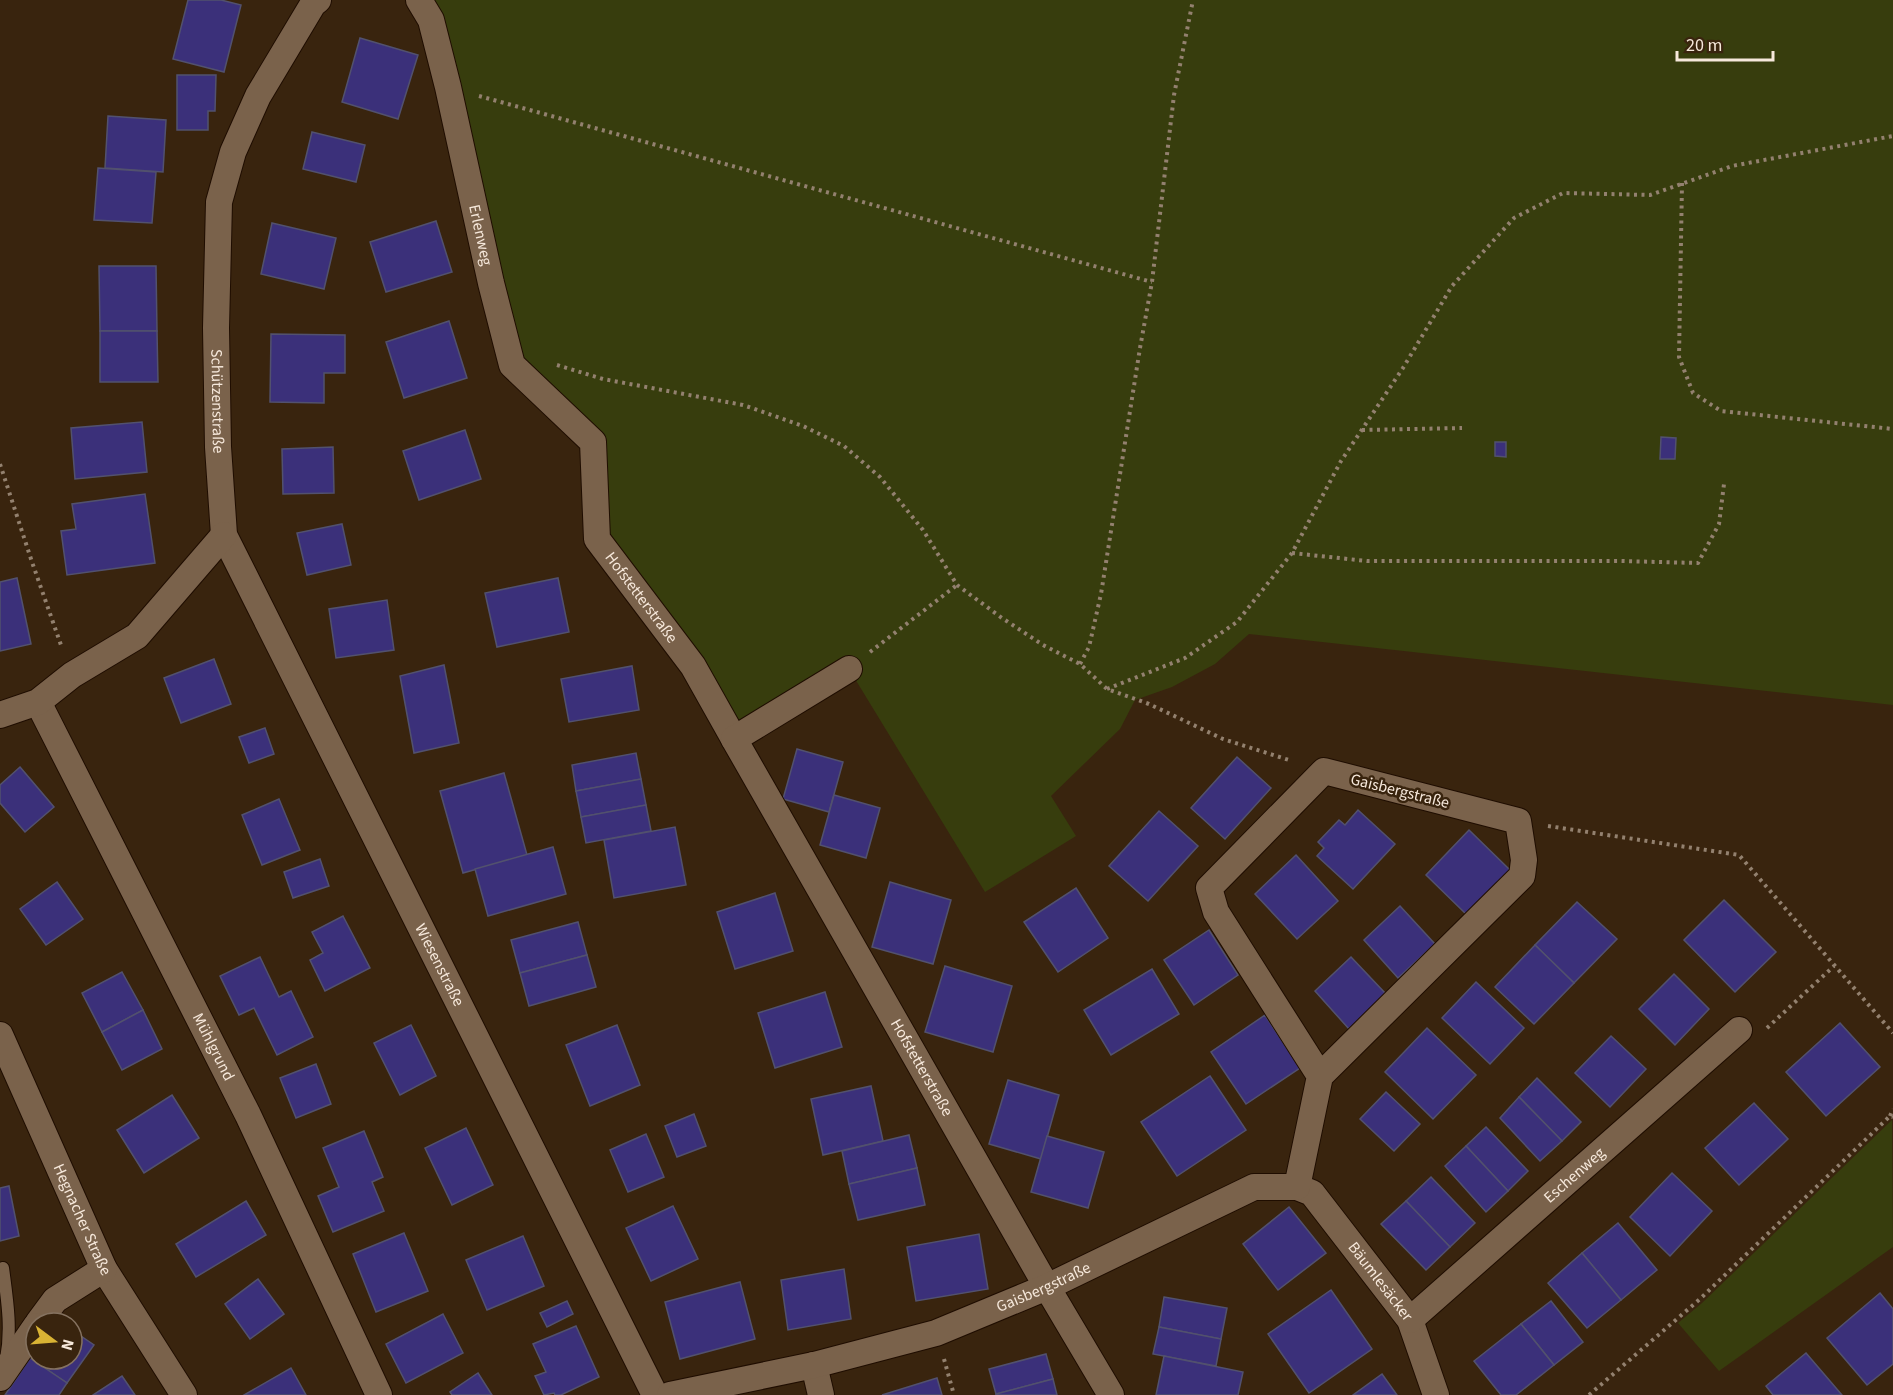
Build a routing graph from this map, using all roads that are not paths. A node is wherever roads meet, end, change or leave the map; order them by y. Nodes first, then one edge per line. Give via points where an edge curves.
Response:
1 (318, 0) edge
2 (419, 0) edge
3 (593, 442) joint
4 (224, 535) junction
5 (849, 669) road end
6 (39, 702) junction
7 (0, 715) edge
8 (734, 739) junction
9 (1739, 1030) road end
10 (0, 1035) edge
11 (1320, 1076) junction
12 (1297, 1187) junction
13 (3, 1268) dead end
14 (104, 1269) junction
15 (1047, 1287) junction
16 (47, 1311) edge
17 (1410, 1320) junction
18 (24, 1343) edge
19 (814, 1365) junction
20 (2, 1375) edge
21 (184, 1395) edge
22 (379, 1395) edge
23 (656, 1395) edge
24 (670, 1395) edge
25 (821, 1395) edge
26 (1111, 1395) edge
27 (1436, 1395) edge

1 - 4 street, Schützenstraße via 258,96 233,152 219,202 216,328
2 - 3 street, Erlenweg via 431,20 512,365
3 - 8 street, Hofstetterstraße via 597,538 693,666
4 - 6 street via 138,636 72,675
4 - 23 street, Wiesenstraße
5 - 8 street
6 - 7 street
6 - 22 street, Mühlgrund via 248,1115
8 - 15 street, Hofstetterstraße
9 - 17 street, Eschenweg
10 - 14 street, Hegnacher Straße
11 - 11 street, Gaisbergstraße via 1216,912 1209,888 1324,771 1518,821 1524,860 1522,876
11 - 12 street
12 - 15 street, Gaisbergstraße via 1254,1187
12 - 17 street, Bäumlesäcker via 1312,1193
13 - 20 lane via 10,1317
14 - 16 street via 55,1300
14 - 21 street, Hegnacher Straße
15 - 19 street, Gaisbergstraße via 936,1333
15 - 26 street, Hofstetterstraße
17 - 27 street, Bäumlesäcker
18 - 20 street
19 - 24 street, Gaisbergstraße
19 - 25 street

